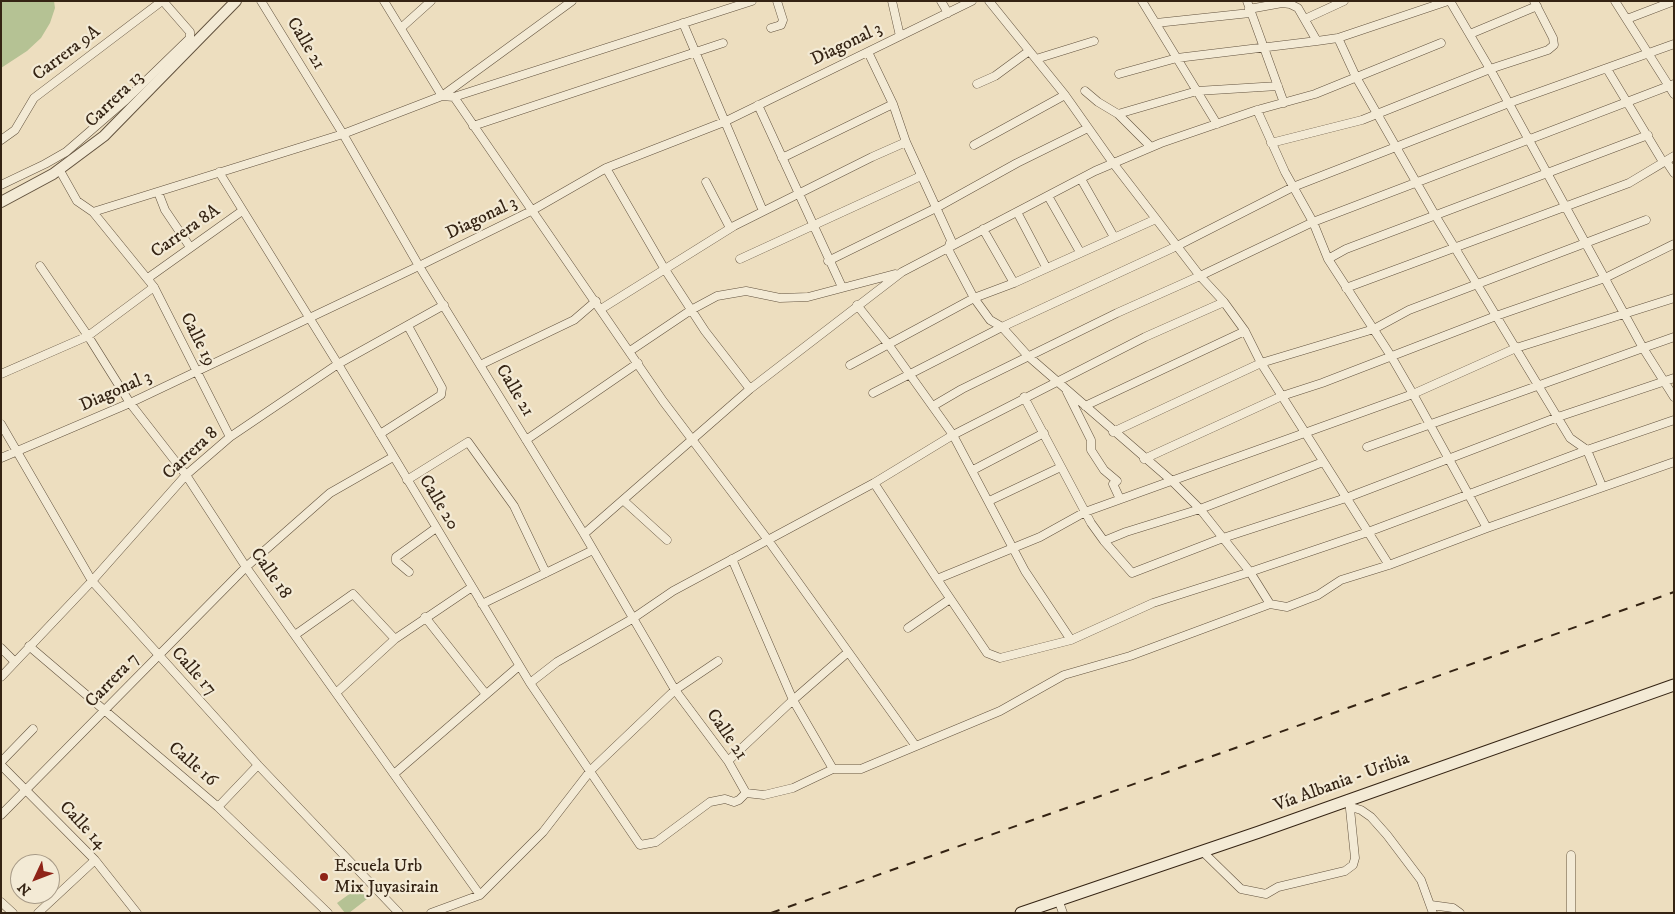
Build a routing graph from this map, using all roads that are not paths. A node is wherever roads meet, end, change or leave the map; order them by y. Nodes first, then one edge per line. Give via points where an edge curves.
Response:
1 (163, 1) edge
2 (236, 1) edge
3 (261, 1) edge
4 (384, 1) edge
5 (431, 1) edge
6 (572, 1) edge
7 (752, 1) edge
8 (777, 1) edge
9 (892, 1) edge
10 (941, 1) edge
11 (972, 1) edge
12 (990, 1) edge
13 (1142, 1) edge
14 (1344, 1) edge
15 (1449, 1) edge
16 (1615, 1) edge
17 (1674, 1) edge
18 (1535, 4) edge
19 (1249, 8) edge
20 (948, 13) junction
21 (1627, 19) junction
22 (1305, 20) junction
23 (683, 23) junction
24 (1156, 23) junction
25 (400, 28) junction
26 (771, 28) dead end
27 (1470, 34) junction
28 (900, 36) junction
29 (1338, 38) junction
30 (1317, 41) junction
31 (1094, 42) dead end
32 (723, 43) dead end
33 (1441, 43) dead end
34 (1674, 44) edge
35 (1265, 49) junction
36 (1029, 50) junction
37 (868, 52) junction
38 (694, 53) junction
39 (1648, 54) junction
40 (1177, 58) junction
41 (1036, 59) junction
42 (1490, 69) junction
43 (1607, 69) junction
44 (1119, 74) dead end
45 (1356, 77) junction
46 (977, 84) dead end
47 (1671, 85) edge
48 (1278, 86) junction
49 (1197, 90) junction
50 (1085, 91) dead end
51 (1674, 94) edge
52 (1065, 95) junction
53 (442, 96) junction
54 (454, 97) junction
55 (1284, 103) junction
56 (1509, 103) junction
57 (1629, 103) junction
58 (893, 104) junction
59 (758, 105) junction
60 (1257, 110) junction
61 (1118, 114) junction
62 (1377, 114) junction
63 (724, 122) junction
64 (1217, 124) junction
65 (473, 126) junction
66 (1088, 128) junction
67 (343, 134) junction
68 (1648, 135) junction
69 (1, 140) edge
70 (1529, 140) junction
71 (906, 142) junction
72 (1271, 144) junction
73 (974, 145) dead end
74 (1151, 147) junction
75 (1396, 147) junction
76 (1674, 156) edge
77 (782, 158) junction
78 (1665, 162) junction
79 (1113, 163) junction
80 (606, 168) junction
81 (59, 169) junction
82 (219, 172) junction
83 (1547, 172) junction
84 (1674, 173) edge
85 (921, 176) junction
86 (1081, 179) junction
87 (706, 182) dead end
88 (1416, 182) junction
89 (1, 185) edge
90 (1293, 187) junction
91 (158, 192) junction
92 (797, 194) junction
93 (1048, 196) junction
94 (1, 202) edge
95 (936, 208) junction
96 (1566, 208) junction
97 (242, 210) junction
98 (531, 211) junction
99 (763, 211) junction
100 (93, 212) junction
101 (1017, 212) junction
102 (1435, 215) junction
103 (1156, 219) junction
104 (1646, 220) dead end
105 (1313, 222) junction
106 (812, 226) junction
107 (730, 228) junction
108 (983, 229) junction
109 (1114, 238) junction
110 (1586, 243) junction
111 (1674, 244) edge
112 (1177, 246) junction
113 (190, 247) junction
114 (1455, 248) junction
115 (948, 249) junction
116 (1080, 252) junction
117 (740, 259) dead end
118 (1328, 259) junction
119 (828, 260) junction
120 (40, 266) dead end
121 (419, 266) junction
122 (1046, 267) junction
123 (664, 268) junction
124 (902, 272) junction
125 (1200, 276) junction
126 (148, 278) junction
127 (1605, 278) junction
128 (1014, 283) junction
129 (1477, 285) junction
130 (154, 287) junction
131 (842, 287) junction
132 (1346, 288) junction
133 (974, 298) junction
134 (1674, 298) edge
135 (596, 301) junction
136 (1224, 302) junction
137 (444, 305) junction
138 (857, 306) junction
139 (601, 309) junction
140 (692, 310) junction
141 (1624, 313) junction
142 (1496, 316) junction
143 (307, 318) junction
144 (408, 326) junction
145 (1002, 327) junction
146 (1374, 329) junction
147 (1245, 331) junction
148 (88, 336) junction
149 (1674, 337) edge
150 (888, 344) junction
151 (1516, 348) junction
152 (1643, 348) junction
153 (630, 351) junction
154 (1028, 356) junction
155 (1391, 356) junction
156 (638, 363) junction
157 (1261, 363) junction
158 (338, 364) junction
159 (480, 365) junction
160 (850, 365) dead end
161 (196, 371) junction
162 (909, 373) junction
163 (1, 374) edge
164 (1674, 378) edge
165 (1058, 381) junction
166 (1665, 382) junction
167 (1538, 385) junction
168 (750, 389) junction
169 (1066, 390) junction
170 (873, 393) dead end
171 (1413, 394) junction
172 (1282, 396) junction
173 (1024, 397) junction
174 (1674, 397) edge
175 (130, 403) junction
176 (933, 406) junction
177 (1085, 406) junction
178 (1558, 417) junction
179 (1674, 420) edge
180 (1, 424) edge
181 (1430, 425) junction
182 (1113, 432) junction
183 (1044, 433) junction
184 (1305, 433) junction
185 (380, 434) junction
186 (953, 435) junction
187 (230, 437) junction
188 (526, 440) junction
189 (692, 440) junction
190 (1367, 447) dead end
191 (1588, 450) junction
192 (18, 451) junction
193 (393, 457) junction
194 (1, 458) edge
195 (1449, 458) junction
196 (1144, 459) junction
197 (1323, 462) junction
198 (1674, 462) edge
199 (1062, 467) junction
200 (973, 470) junction
201 (186, 475) junction
202 (407, 480) junction
203 (874, 482) junction
204 (1172, 482) junction
205 (1602, 486) junction
206 (1468, 494) junction
207 (1346, 498) junction
208 (1120, 499) junction
209 (624, 500) junction
210 (989, 501) junction
211 (1200, 509) junction
212 (1085, 512) junction
213 (436, 528) junction
214 (1487, 528) junction
215 (1368, 532) junction
216 (584, 534) junction
217 (1223, 538) junction
218 (667, 540) dead end
219 (768, 540) junction
220 (1104, 541) junction
221 (1014, 548) junction
222 (593, 550) junction
223 (732, 559) junction
224 (1390, 565) junction
225 (246, 567) junction
226 (408, 572) dead end
227 (1250, 572) junction
228 (546, 573) junction
229 (937, 579) junction
230 (92, 581) junction
231 (472, 587) junction
232 (950, 599) junction
233 (482, 604) junction
234 (1270, 604) junction
235 (425, 618) junction
236 (632, 619) junction
237 (908, 628) dead end
238 (294, 635) junction
239 (396, 639) junction
240 (1071, 640) junction
241 (29, 646) junction
242 (1, 648) edge
243 (848, 653) junction
244 (158, 656) junction
245 (718, 661) dead end
246 (15, 662) junction
247 (519, 666) junction
248 (1, 677) edge
249 (530, 683) junction
250 (1674, 685) edge
251 (675, 690) junction
252 (336, 693) junction
253 (485, 693) junction
254 (792, 700) junction
255 (106, 710) junction
256 (33, 729) dead end
257 (915, 745) junction
258 (728, 761) junction
259 (1, 764) edge
260 (258, 765) junction
261 (833, 769) junction
262 (591, 770) junction
263 (394, 774) junction
264 (26, 791) junction
265 (746, 793) junction
266 (1350, 803) junction
267 (218, 807) junction
268 (1, 816) edge
269 (1202, 851) junction
270 (1571, 855) dead end
271 (95, 860) junction
272 (480, 895) junction
273 (1058, 899) junction
274 (1, 902) edge
275 (1432, 909) edge
276 (13, 913) edge
277 (38, 913) edge
278 (137, 913) edge
279 (328, 913) edge
280 (399, 913) edge
281 (431, 913) edge
282 (1021, 913) edge
283 (1064, 913) edge
284 (1460, 913) edge
285 (1571, 913) edge

1 - 69 street, Carrera 9A via 34,98 15,130
1 - 89 street via 190,32 190,38 66,152
2 - 81 street, Carrera 13 via 104,136
3 - 67 street, Calle 21
4 - 25 street
5 - 25 street
6 - 53 street
7 - 23 street
8 - 26 street via 783,20 781,25
9 - 28 street
10 - 20 street
11 - 20 street, Diagonal 3
12 - 36 street
13 - 24 street
14 - 22 street
15 - 27 street
15 - 29 street
16 - 21 street
17 - 21 street
18 - 27 street
18 - 42 street via 1554,45 1548,50
19 - 22 street via 1290,4 1298,8
19 - 24 street
19 - 35 street
20 - 28 street, Diagonal 3
21 - 39 street
22 - 30 street
23 - 38 street
23 - 54 street
24 - 40 street
25 - 53 street
27 - 42 street
28 - 37 street, Diagonal 3
29 - 30 street
29 - 45 street
30 - 35 street
31 - 41 street
32 - 38 street
33 - 45 street
34 - 39 street
35 - 40 street
35 - 48 street
36 - 41 street
36 - 46 street via 995,76
37 - 58 street
37 - 59 street, Diagonal 3
38 - 63 street
38 - 65 street
39 - 43 street
39 - 47 street
40 - 44 street
40 - 49 street
41 - 52 street
42 - 56 street
42 - 62 street
43 - 56 street
43 - 57 street
45 - 55 street
45 - 62 street
47 - 51 street
47 - 57 street
48 - 49 street
48 - 55 street
49 - 61 street
49 - 64 street
50 - 61 street
52 - 66 street
52 - 73 street
53 - 54 street
53 - 67 street
54 - 65 street
55 - 60 street
56 - 70 street
56 - 75 street
57 - 68 street
57 - 70 street
58 - 71 street
58 - 77 street
59 - 63 street, Diagonal 3
59 - 77 street
60 - 64 street
60 - 72 street
61 - 74 street
62 - 72 street
62 - 75 street
63 - 80 street, Diagonal 3
63 - 99 street
64 - 74 street
65 - 98 street
66 - 79 street
66 - 95 street
67 - 82 street
67 - 121 street, Calle 21
68 - 78 street
68 - 83 street
70 - 83 street
70 - 88 street
71 - 85 street
71 - 92 street
72 - 90 street
74 - 79 street
75 - 88 street
75 - 90 street
76 - 78 street
77 - 92 street
78 - 84 street
78 - 96 street via 1629,183
79 - 86 street
79 - 103 street
80 - 98 street, Diagonal 3
80 - 123 street
81 - 94 street, Carrera 13
81 - 100 street, Calle 19 via 77,201
82 - 91 street
82 - 97 street, Calle 20
83 - 96 street
83 - 102 street
85 - 95 street
85 - 106 street
86 - 93 street
86 - 109 street
87 - 107 street
88 - 102 street
88 - 105 street
90 - 105 street
90 - 112 street
91 - 100 street
91 - 113 street via 165,210
92 - 99 street
92 - 106 street
93 - 101 street
93 - 116 street
95 - 115 street via 952,240
95 - 119 street
96 - 110 street
96 - 114 street
97 - 113 street, Carrera 8A
97 - 143 street, Calle 20
98 - 121 street, Diagonal 3
98 - 135 street
99 - 107 street
100 - 126 street, Calle 19
101 - 108 street
101 - 122 street
102 - 114 street
102 - 118 street
103 - 109 street
103 - 112 street
104 - 110 street
105 - 118 street
105 - 125 street
106 - 117 street
106 - 119 street
107 - 123 street
108 - 115 street
108 - 128 street
109 - 116 street
110 - 127 street
110 - 129 street
111 - 127 street
112 - 125 street
112 - 145 street
113 - 126 street, Carrera 8A
114 - 129 street
114 - 132 street
115 - 124 street
115 - 133 street
116 - 122 street
118 - 132 street
119 - 131 street
120 - 148 street, Calle 18
121 - 137 street, Calle 21
121 - 143 street, Diagonal 3
122 - 128 street
123 - 139 street
123 - 140 street
124 - 131 street
124 - 138 street
125 - 136 street
125 - 154 street
126 - 130 street, Calle 19
127 - 141 street
127 - 142 street
128 - 133 street
129 - 142 street
129 - 146 street via 1409,310
130 - 148 street, Carrera 8A
130 - 161 street, Calle 19
131 - 140 street via 808,296 780,298 746,291 734,292 717,296
132 - 146 street
133 - 145 street via 990,320
133 - 150 street
134 - 141 street
135 - 139 street
135 - 159 street via 574,320
136 - 147 street
136 - 165 street
137 - 144 street, Carrera 8
137 - 159 street, Calle 21
138 - 150 street
138 - 168 street
139 - 153 street
140 - 153 street
140 - 168 street
141 - 151 street
141 - 152 street
142 - 151 street
142 - 155 street
143 - 158 street, Calle 20
143 - 161 street, Diagonal 3
144 - 158 street, Carrera 8
144 - 185 street via 442,388 441,394
145 - 154 street
145 - 162 street
146 - 155 street
146 - 157 street
147 - 157 street
147 - 177 street
148 - 163 street, Carrera 8A
148 - 175 street, Calle 18
149 - 152 street
150 - 160 street
150 - 162 street
151 - 167 street
151 - 171 street
152 - 166 street
152 - 167 street
153 - 156 street
154 - 165 street
154 - 176 street
155 - 171 street
155 - 172 street
156 - 188 street
156 - 189 street
157 - 172 street
157 - 182 street
158 - 185 street, Calle 20
158 - 187 street, Carrera 8
159 - 188 street, Calle 21
161 - 175 street, Diagonal 3
161 - 187 street, Calle 19
162 - 170 street
162 - 176 street
164 - 166 street
165 - 169 street
165 - 173 street
166 - 174 street
166 - 178 street
167 - 178 street
167 - 181 street
168 - 189 street
169 - 177 street
169 - 208 street via 1091,440 1091,450 1104,470 1117,481 1113,484
171 - 181 street
171 - 184 street
172 - 184 street
172 - 196 street
173 - 183 street
173 - 186 street
175 - 192 street, Diagonal 3
175 - 201 street, Calle 18
176 - 186 street
177 - 182 street
178 - 191 street via 1570,438
178 - 195 street
179 - 191 street
180 - 192 street, Calle 17
181 - 190 street
181 - 195 street
182 - 196 street
183 - 199 street
183 - 200 street
184 - 197 street
184 - 204 street
185 - 193 street, Calle 20
186 - 200 street
186 - 203 street
187 - 201 street, Carrera 8
188 - 216 street, Calle 21
189 - 209 street
189 - 219 street
191 - 205 street
191 - 206 street
192 - 194 street, Diagonal 3
192 - 230 street, Calle 17
193 - 202 street, Calle 20
193 - 225 street, Carrera 7 via 330,493
195 - 206 street
195 - 207 street
196 - 204 street
197 - 207 street
197 - 211 street
198 - 205 street
199 - 210 street
199 - 212 street
200 - 210 street
201 - 225 street, Calle 18
201 - 230 street, Carrera 8
202 - 213 street, Calle 20
202 - 228 street via 468,442 514,506
203 - 219 street
203 - 229 street
204 - 208 street
204 - 211 street
205 - 214 street
206 - 214 street
206 - 215 street
207 - 215 street
207 - 217 street
208 - 212 street
209 - 216 street
209 - 218 street
210 - 221 street
211 - 217 street
211 - 220 street
212 - 220 street
212 - 221 street
213 - 226 street via 396,557
213 - 231 street, Calle 20
214 - 224 street
215 - 224 street
215 - 227 street
216 - 222 street, Calle 21
217 - 220 street via 1132,573
217 - 227 street
219 - 223 street
219 - 243 street
221 - 229 street
221 - 240 street via 1025,571
222 - 228 street
222 - 236 street, Calle 21
223 - 236 street via 673,591
223 - 254 street
224 - 234 street via 1342,580 1318,595 1287,606
225 - 238 street, Calle 18
225 - 244 street, Carrera 7
227 - 234 street
227 - 240 street via 1153,603
228 - 233 street
229 - 232 street
230 - 241 street, Carrera 8
230 - 244 street, Calle 17
231 - 233 street, Calle 20
231 - 235 street
232 - 237 street
232 - 240 street via 992,656 1000,658
233 - 247 street, Calle 20
234 - 257 street via 1130,656 1064,675 1000,711
235 - 239 street
235 - 253 street
236 - 249 street via 557,662
236 - 251 street, Calle 21
238 - 239 street via 353,594
238 - 252 street, Calle 18
239 - 252 street
241 - 246 street, Carrera 8
241 - 255 street, Calle 16
242 - 246 street
243 - 254 street
243 - 257 street
244 - 255 street, Carrera 7
244 - 260 street, Calle 17
245 - 251 street
246 - 248 street, Carrera 8
247 - 249 street, Calle 20
247 - 253 street
249 - 262 street, Calle 20
250 - 266 main road, Vía Albania - Uribia
251 - 258 street, Calle 21
251 - 262 street
252 - 263 street, Calle 18
253 - 263 street
254 - 258 street
254 - 261 street
255 - 264 street, Carrera 7
255 - 267 street, Calle 16
256 - 259 street
257 - 261 street via 860,770
258 - 265 street, Calle 21
259 - 264 street, Calle 14
260 - 267 street
260 - 280 street, Calle 17
261 - 265 street via 793,788 764,795
262 - 265 street, Calle 20 via 640,845 656,842 710,802 725,799 734,802
262 - 272 street via 543,832
263 - 272 street, Calle 18
264 - 268 street, Carrera 7
264 - 271 street, Calle 14
266 - 269 main road, Vía Albania - Uribia
266 - 269 street via 1354,862 1345,871 1278,887 1266,894 1241,889
266 - 275 street via 1371,817 1387,835 1421,880
267 - 279 street, Calle 16
269 - 273 main road, Vía Albania - Uribia
270 - 285 street
271 - 277 street
271 - 278 street, Calle 14
272 - 281 street
273 - 282 main road, Vía Albania - Uribia
273 - 283 street
274 - 276 street
275 - 284 street via 1453,908

